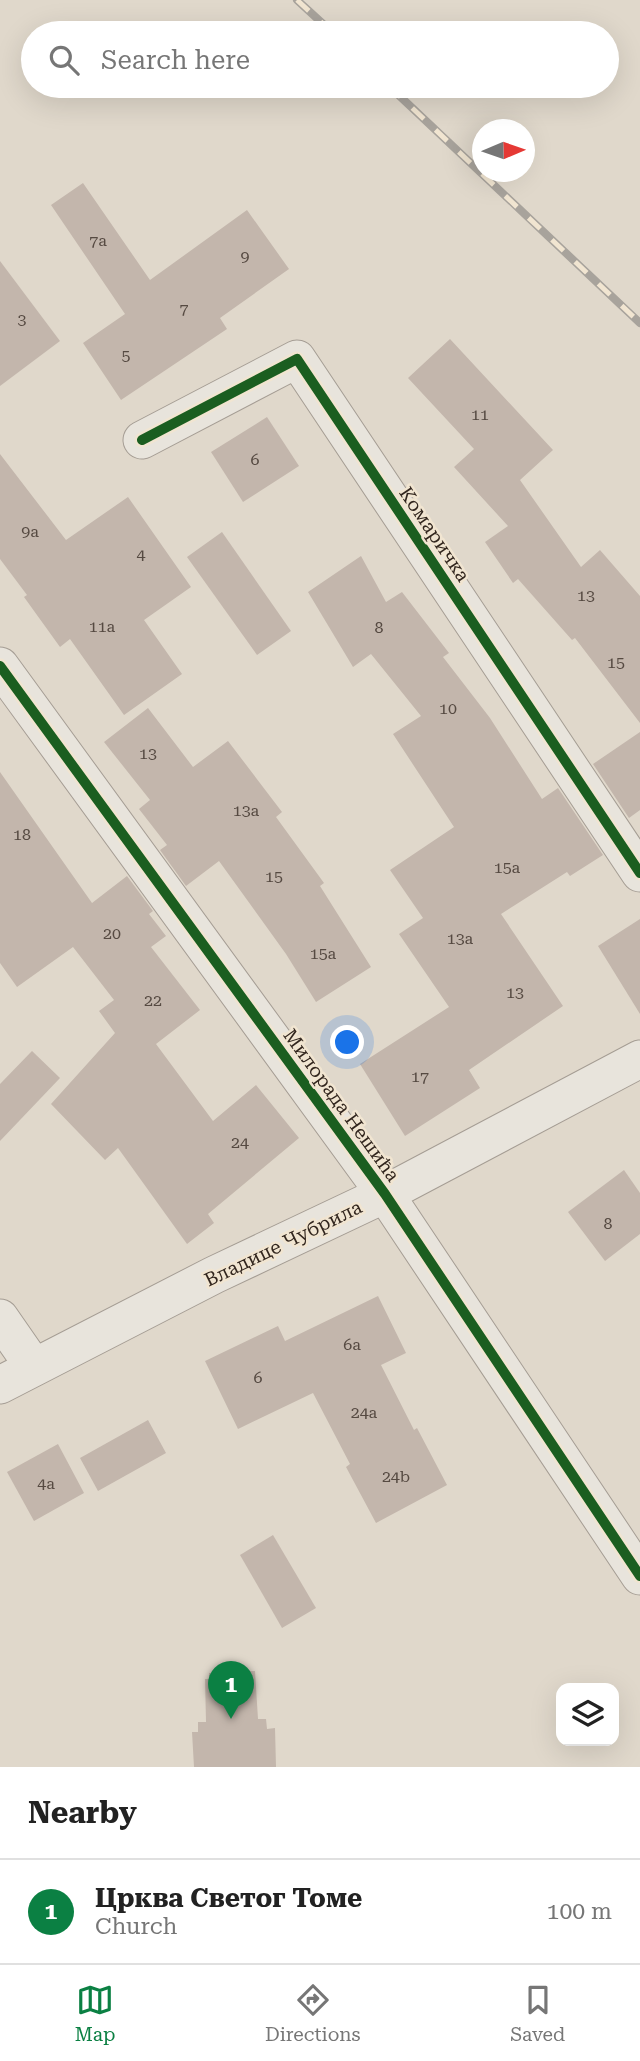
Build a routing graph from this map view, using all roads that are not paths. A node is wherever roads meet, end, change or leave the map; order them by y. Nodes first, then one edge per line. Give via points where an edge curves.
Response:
1 (142, 440) dead end
2 (0, 666) edge
3 (640, 873) edge
4 (640, 1059) edge
5 (384, 1194) junction
6 (0, 1318) edge
7 (34, 1367) junction
8 (0, 1385) edge
9 (640, 1576) edge

1 - 3 street, Комаричка via 297,359
2 - 5 street, Милорада Нешића
4 - 5 street, Владице Чубрила
5 - 7 street, Владице Чубрила
5 - 9 street, Милорада Нешића
6 - 7 street
7 - 8 street, Владице Чубрила

